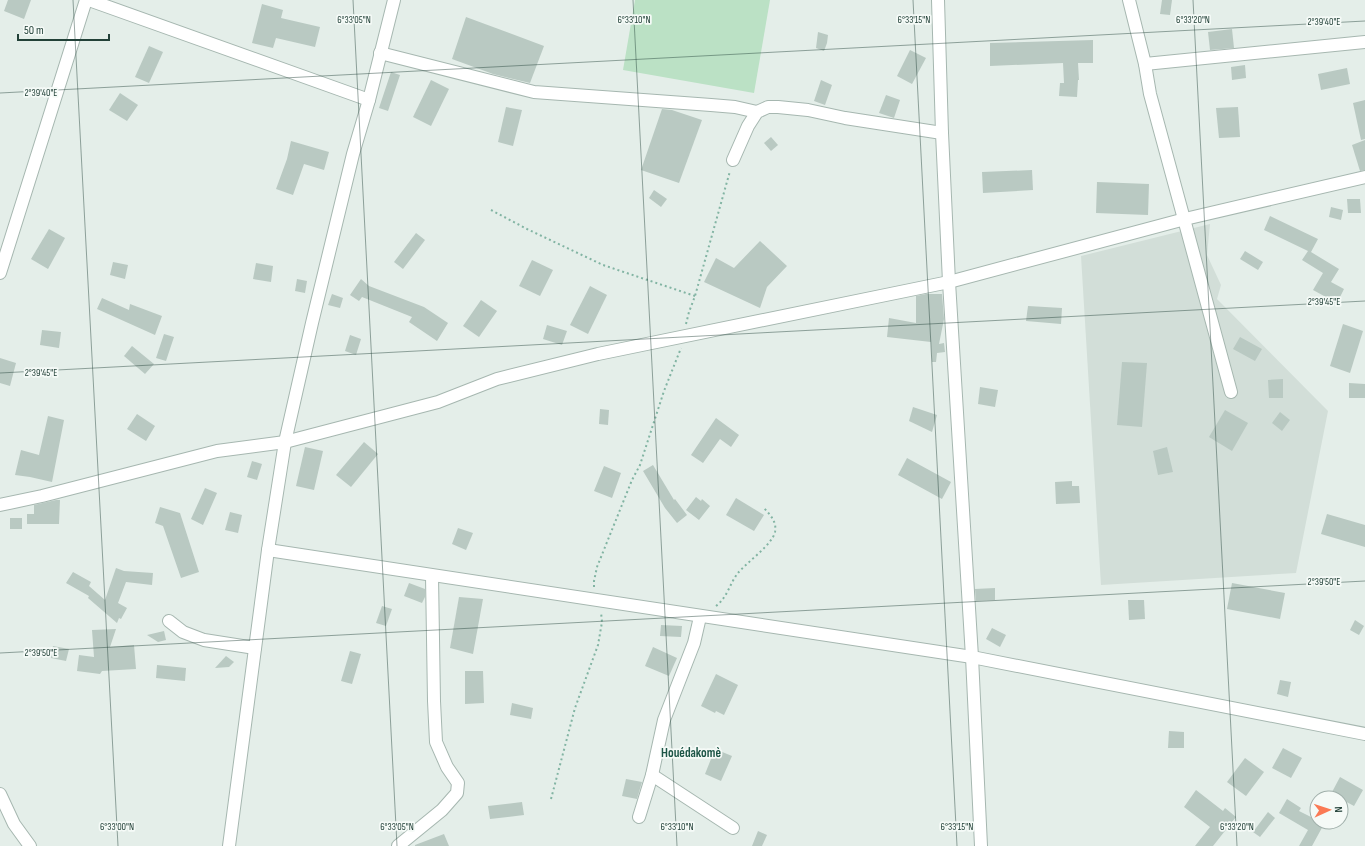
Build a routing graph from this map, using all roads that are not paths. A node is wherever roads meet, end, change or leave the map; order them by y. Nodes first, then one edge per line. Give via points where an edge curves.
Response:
1 (88, 0) edge
2 (394, 0) edge
3 (938, 0) edge
4 (1129, 0) edge
5 (1365, 42) edge
6 (380, 53) junction
7 (1145, 64) junction
8 (369, 100) junction
9 (758, 112) junction
10 (942, 133) junction
11 (733, 160) road end
12 (1365, 177) edge
13 (1185, 219) junction
14 (0, 273) edge
15 (949, 282) junction
16 (1231, 392) dead end
17 (285, 442) junction
18 (0, 505) edge
19 (268, 550) junction
20 (432, 576) junction
21 (700, 617) junction
22 (170, 622) dead end
23 (255, 648) junction
24 (972, 657) junction
25 (1365, 734) edge
26 (652, 775) junction
27 (0, 794) edge
28 (639, 817) dead end
29 (733, 828) dead end
30 (30, 846) edge
31 (230, 846) edge
32 (398, 846) edge
33 (980, 846) edge

1 - 8 street
1 - 14 street
2 - 6 street
3 - 10 street
4 - 7 street
5 - 7 street
6 - 8 street
6 - 9 street via 534,92 711,105
7 - 13 street via 1150,94
8 - 17 street via 351,161
9 - 10 street via 768,107 808,110
9 - 11 street via 748,126
10 - 15 street
12 - 13 street
13 - 15 street
13 - 16 street
15 - 17 street via 598,354 497,379 438,402
15 - 24 street
17 - 18 street via 217,451
17 - 19 street
19 - 20 street
19 - 23 street
20 - 21 street
20 - 32 street via 436,742 447,767 458,783 457,793 442,810
21 - 24 street
21 - 26 street via 694,643 664,720
22 - 23 street via 183,632 204,640
23 - 31 street
24 - 25 street
24 - 33 street
26 - 28 street
26 - 29 street
27 - 30 street via 14,824

